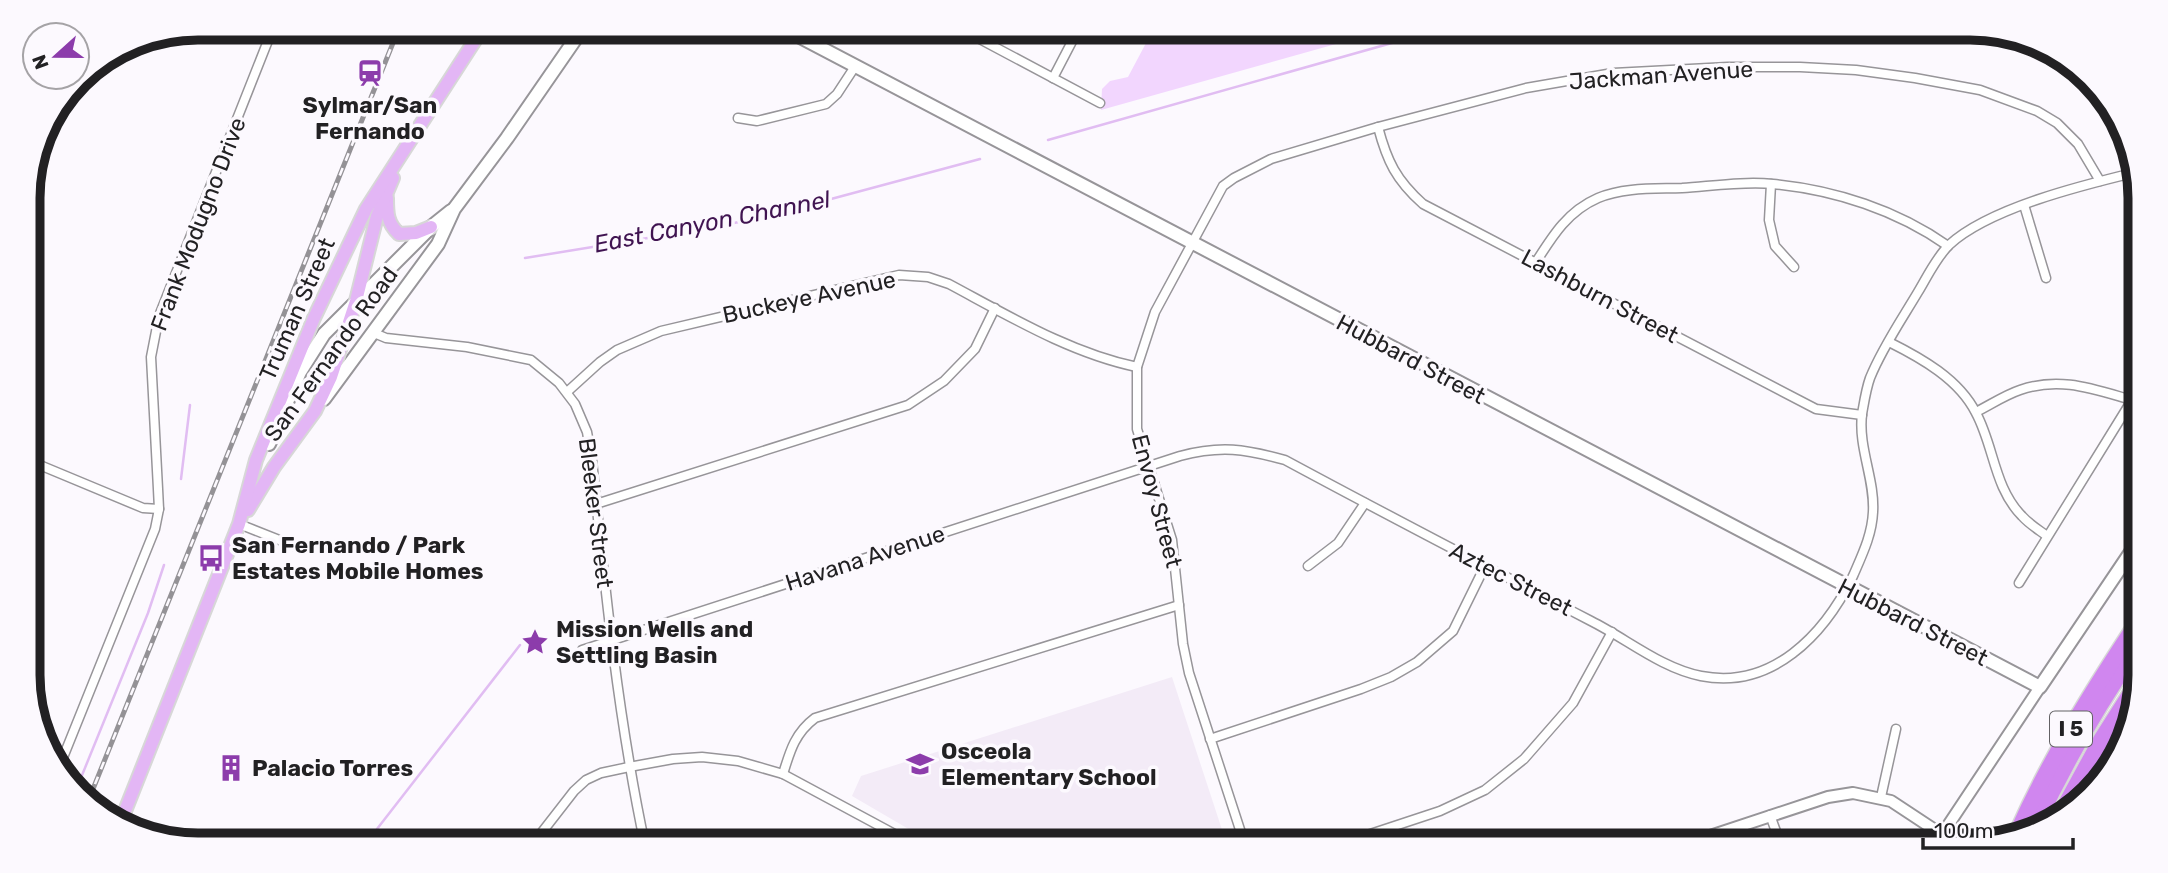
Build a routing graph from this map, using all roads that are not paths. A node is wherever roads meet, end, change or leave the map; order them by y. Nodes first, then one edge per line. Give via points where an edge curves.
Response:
1 (268, 40) edge
2 (475, 40) edge
3 (575, 40) edge
4 (807, 40) edge
5 (982, 40) edge
6 (1073, 40) edge
7 (856, 65) junction
8 (1053, 78) junction
9 (1100, 103) dead end
10 (738, 118) dead end
11 (1378, 127) junction
12 (400, 158) junction
13 (2125, 175) edge
14 (2100, 181) junction
15 (1771, 184) junction
16 (387, 193) junction
17 (2024, 205) junction
18 (454, 209) junction
19 (430, 227) junction
20 (1193, 244) junction
21 (1948, 246) junction
22 (1536, 262) junction
23 (1794, 267) dead end
24 (2046, 278) dead end
25 (356, 302) junction
26 (995, 309) junction
27 (373, 333) junction
28 (1889, 342) junction
29 (1137, 367) junction
30 (567, 392) junction
31 (2128, 399) edge
32 (2128, 407) edge
33 (315, 411) junction
34 (1976, 412) junction
35 (1862, 415) junction
36 (40, 465) edge
37 (1147, 467) junction
38 (250, 486) junction
39 (1365, 503) junction
40 (596, 504) junction
41 (159, 509) junction
42 (239, 524) junction
43 (2048, 537) junction
44 (297, 547) dead end
45 (2128, 556) edge
46 (1308, 566) dead end
47 (1485, 566) junction
48 (2019, 583) dead end
49 (1847, 588) junction
50 (1179, 605) junction
51 (1612, 632) junction
52 (2128, 637) edge
53 (611, 640) junction
54 (583, 650) dead end
55 (2128, 662) edge
56 (2128, 679) edge
57 (2040, 687) junction
58 (2124, 703) edge
59 (1896, 729) dead end
60 (1210, 739) junction
61 (64, 756) edge
62 (629, 767) junction
63 (783, 774) junction
64 (2070, 796) edge
65 (1881, 797) junction
66 (2052, 809) edge
67 (124, 813) edge
68 (1770, 816) junction
69 (2040, 816) edge
70 (2021, 824) edge
71 (1241, 832) edge
72 (1375, 832) edge
73 (1722, 832) edge
74 (1776, 832) edge
75 (1938, 832) edge
76 (1942, 832) edge
77 (541, 833) edge
78 (642, 833) edge
79 (892, 833) edge

1 - 41 street, Frank Modugno Drive via 159,316 151,375
2 - 12 main road, Truman Street
3 - 18 main road, San Fernando Road
4 - 7 main road, Hubbard Street
5 - 8 street
6 - 8 street
7 - 10 street via 826,104 757,121
7 - 20 main road, Hubbard Street
8 - 9 street
11 - 14 street, Jackman Avenue via 1526,88 1613,74 1728,67 1856,70 1980,90 2037,111 2078,144
11 - 20 street, Jackman Avenue via 1271,159 1234,178 1223,186
11 - 22 street, Lashburn Street via 1391,168 1404,188 1423,204
12 - 16 main road, Truman Street
12 - 38 main road, Truman Street via 366,209 314,318 256,460
13 - 14 street
14 - 17 street
15 - 21 street via 1834,194 1879,209
15 - 22 street via 1625,190 1598,198 1571,214
15 - 23 street via 1769,220 1775,246
16 - 19 main road via 387,214 399,234
16 - 25 main road, Truman Street
17 - 21 street via 1975,226
17 - 24 street
18 - 19 main road, San Fernando Road
18 - 27 main road, San Fernando Road via 438,244
19 - 25 main road, San Fernando Road
20 - 29 street, Envoy Street via 1155,312
20 - 49 main road, Hubbard Street
21 - 28 street, Aztec Street
22 - 35 street, Lashburn Street via 1816,410
25 - 33 main road, Truman Street via 339,358
25 - 38 main road, San Fernando Road via 324,334 305,362
26 - 29 street, Buckeye Avenue via 1094,356
26 - 30 street, Buckeye Avenue via 928,277 874,279 661,331 617,350
26 - 40 street via 975,349 944,381 908,405
27 - 30 street, Bleeker Street via 531,360
27 - 33 main road, San Fernando Road
28 - 34 street via 1954,384
28 - 35 street, Aztec Street via 1870,379
29 - 37 street, Envoy Street via 1136,419
30 - 40 street, Bleeker Street via 587,432
31 - 34 street via 2075,384 2051,384 2020,390
32 - 43 street
33 - 42 main road, San Fernando Road
34 - 43 street via 2004,492 2021,516
35 - 49 street, Aztec Street via 1861,438 1873,512 1867,545
36 - 41 street via 144,508
37 - 39 street, Aztec Street via 1207,449 1257,452 1285,460
37 - 50 street, Envoy Street via 1172,540
37 - 53 street, Havana Avenue
38 - 42 main road, San Fernando Road
39 - 46 street via 1338,543
39 - 47 street, Aztec Street
40 - 53 street, Bleeker Street
41 - 61 street
42 - 44 street
42 - 67 main road, San Fernando Road
43 - 48 street
45 - 57 main road
47 - 51 street, Aztec Street
47 - 60 street via 1453,631 1417,662 1361,689
49 - 51 street, Aztec Street via 1798,651 1753,674 1724,679 1673,668
49 - 57 main road, Hubbard Street
50 - 60 street, Envoy Street via 1186,659
50 - 63 street via 815,718 793,740
51 - 72 street via 1573,704 1524,759 1485,790
52 - 70 highway, I 5 via 2066,737
53 - 54 street, Havana Avenue
53 - 62 street, Bleeker Street
55 - 69 highway via 2080,738
56 - 66 highway
57 - 76 street
58 - 64 highway, I 5
59 - 65 street
60 - 71 street, Envoy Street
62 - 63 street via 702,757
62 - 77 street via 586,780
62 - 78 street, Bleeker Street
63 - 79 street
65 - 68 street via 1853,793 1828,797
65 - 75 street
68 - 73 street
68 - 74 street

